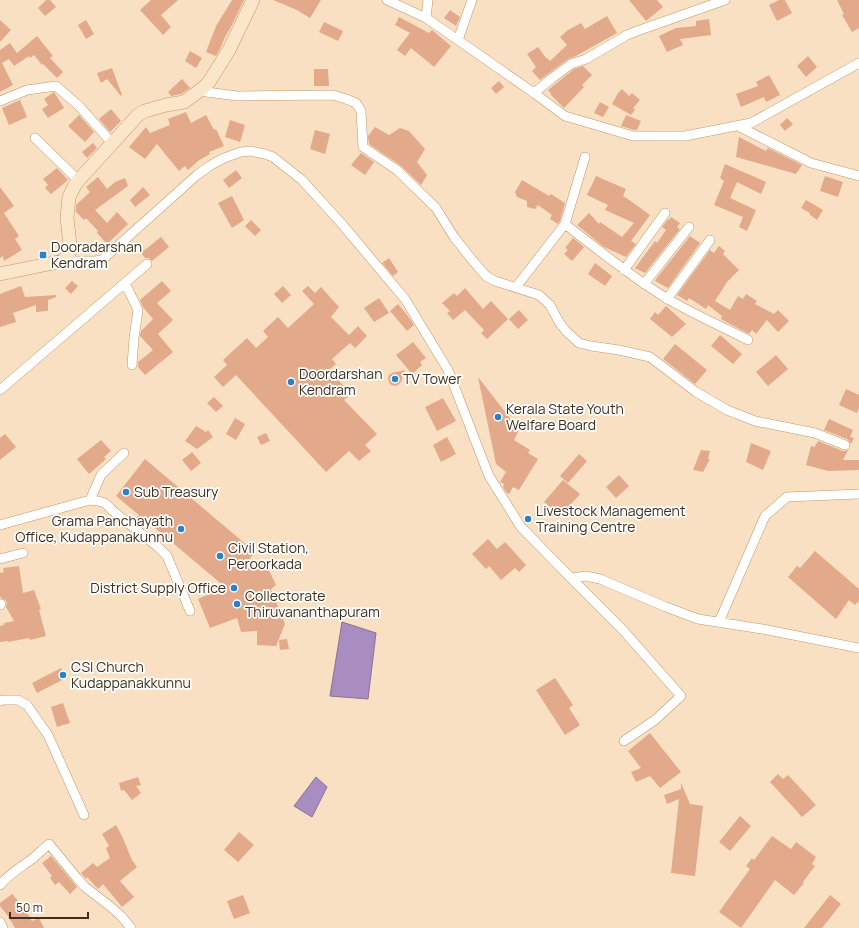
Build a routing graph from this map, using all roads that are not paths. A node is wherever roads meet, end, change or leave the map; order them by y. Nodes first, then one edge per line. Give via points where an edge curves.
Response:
1 (253, 0) edge
2 (388, 0) edge
3 (428, 0) edge
4 (472, 0) edge
5 (725, 0) edge
6 (703, 3) edge
7 (426, 18) junction
8 (458, 40) junction
9 (859, 63) edge
10 (199, 91) junction
11 (534, 93) junction
12 (0, 101) edge
13 (738, 126) junction
14 (36, 138) dead end
15 (112, 143) junction
16 (585, 157) dead end
17 (859, 176) edge
18 (78, 180) junction
19 (665, 213) dead end
20 (565, 224) junction
21 (689, 227) dead end
22 (710, 240) dead end
23 (63, 260) junction
24 (147, 264) dead end
25 (624, 270) junction
26 (0, 274) edge
27 (125, 283) junction
28 (644, 284) junction
29 (516, 287) junction
30 (667, 299) junction
31 (748, 340) dead end
32 (132, 365) dead end
33 (0, 390) edge
34 (845, 445) dead end
35 (124, 453) dead end
36 (859, 494) edge
37 (90, 500) junction
38 (0, 525) edge
39 (23, 553) dead end
40 (0, 559) edge
41 (571, 578) junction
42 (190, 611) dead end
43 (719, 622) junction
44 (859, 648) edge
45 (0, 701) edge
46 (624, 741) dead end
47 (84, 815) dead end
48 (0, 885) edge
49 (0, 922) edge
50 (3, 928) edge
51 (131, 928) edge

1 - 10 main road via 222,62 209,82
2 - 7 street
3 - 7 street
4 - 8 street
5 - 6 street
6 - 11 street via 628,35 571,64
7 - 8 street
8 - 11 street
9 - 13 street via 751,123
10 - 15 main road via 184,102 145,111
10 - 29 street via 237,96 333,95 356,103 360,111 363,147 397,170 436,208 454,237 486,276
11 - 13 street via 565,116 633,136 685,136
12 - 15 street via 26,90 56,86 79,106
13 - 17 street via 811,163
14 - 18 street
15 - 18 main road
16 - 20 street
18 - 23 main road via 69,197 67,218 70,245 69,254
19 - 25 street
20 - 25 street
20 - 29 street
21 - 28 street
22 - 30 street
23 - 26 main road
23 - 41 street via 102,260 196,175 211,165 241,152 257,152 273,158 302,180 405,299 448,370 489,476 521,527
24 - 27 street
25 - 28 street
27 - 32 street via 138,310
27 - 33 street
28 - 30 street
29 - 34 street via 539,295 550,305 566,331 579,343 650,357 696,392 727,410 755,421 815,433
30 - 31 street
35 - 37 street via 101,475
36 - 43 street via 787,497 765,516
37 - 38 street
37 - 42 street via 105,503 167,556
39 - 40 street
41 - 43 street via 586,576 600,579 698,619
41 - 46 street via 622,629 680,696 655,720
43 - 44 street
45 - 47 street via 18,700 27,705 48,735
48 - 51 street via 49,844 85,887 111,907
49 - 50 street

